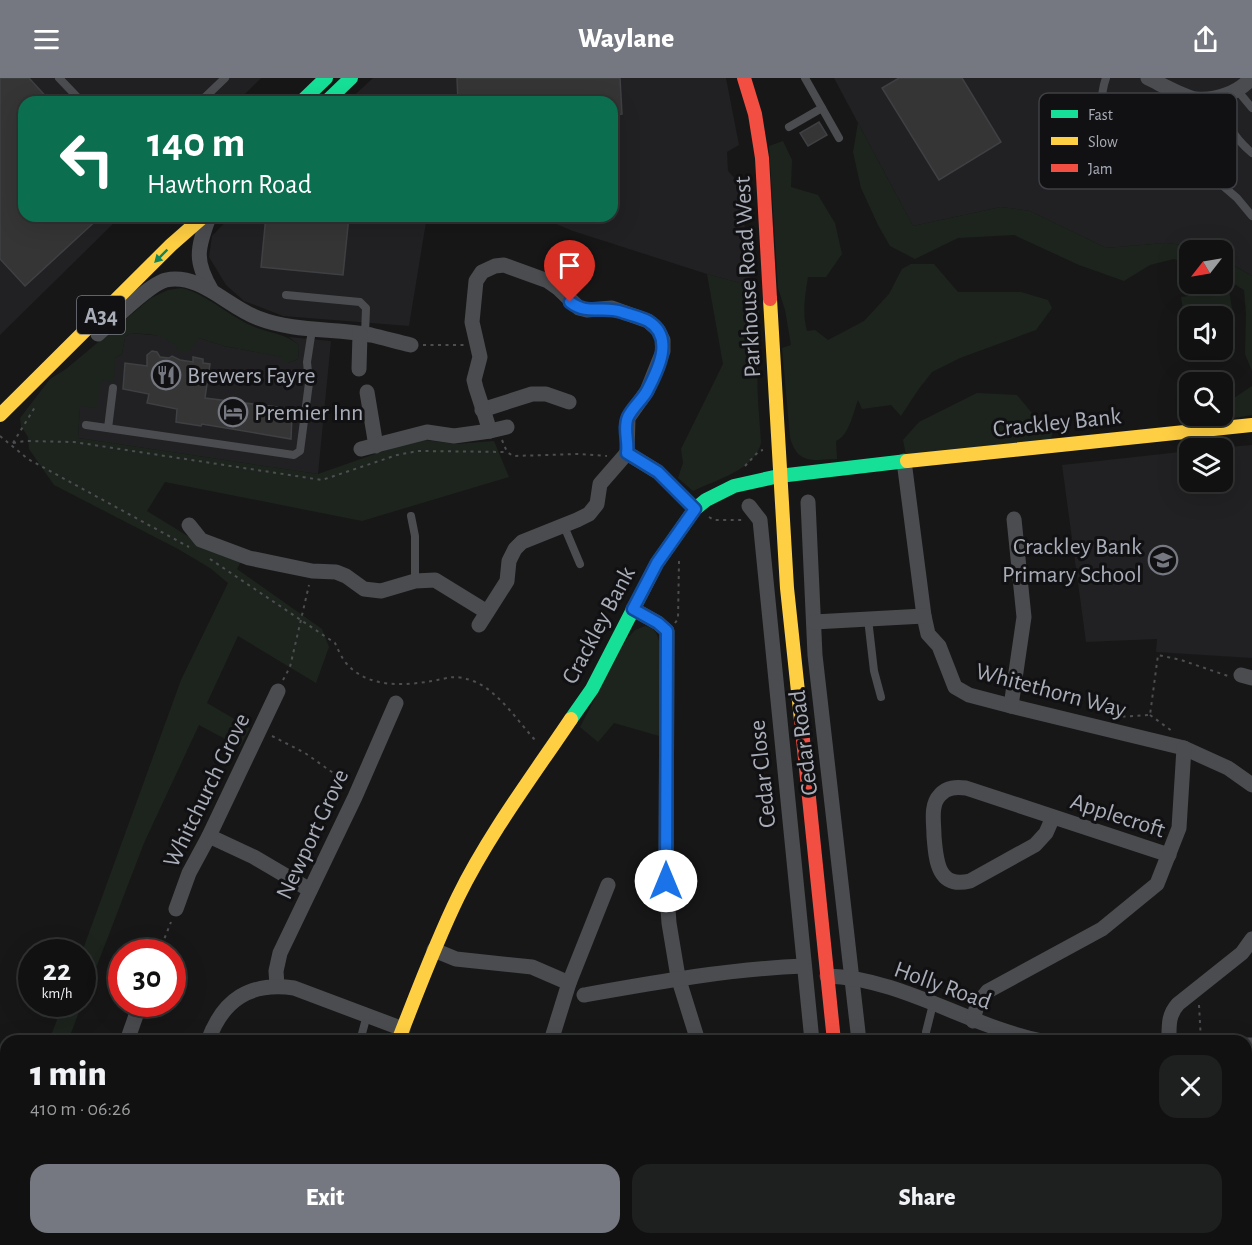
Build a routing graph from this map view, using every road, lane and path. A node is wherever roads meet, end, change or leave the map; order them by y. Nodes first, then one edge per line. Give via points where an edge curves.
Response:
1 (59, 78) edge
2 (225, 78) edge
3 (326, 78) edge
4 (351, 78) edge
5 (744, 78) edge
6 (805, 78) edge
7 (1106, 78) edge
8 (1148, 78) edge
9 (1251, 78) edge
10 (1237, 90) junction
11 (1103, 93) edge
12 (1181, 93) edge
13 (1230, 93) edge
14 (76, 96) edge
15 (206, 96) edge
16 (307, 96) edge
17 (332, 96) edge
18 (822, 108) junction
19 (1252, 108) edge
20 (789, 127) dead end
21 (839, 138) dead end
22 (1237, 138) edge
23 (1252, 153) edge
24 (1227, 189) edge
25 (1252, 216) edge
26 (197, 222) edge
27 (207, 222) edge
28 (214, 293) junction
29 (286, 295) dead end
30 (312, 330) junction
31 (362, 334) junction
32 (411, 345) joint
33 (479, 345) junction
34 (359, 369) dead end
35 (113, 388) dead end
36 (367, 392) dead end
37 (569, 402) dead end
38 (482, 410) junction
39 (0, 415) edge
40 (87, 425) dead end
41 (1252, 425) edge
42 (108, 428) junction
43 (498, 429) junction
44 (0, 436) edge
45 (74, 442) dead end
46 (13, 443) dead end
47 (623, 458) junction
48 (904, 460) junction
49 (779, 476) junction
50 (749, 506) dead end
51 (695, 509) junction
52 (805, 509) dead end
53 (411, 516) dead end
54 (1014, 519) dead end
55 (760, 520) junction
56 (189, 525) dead end
57 (564, 526) junction
58 (193, 549) dead end
59 (203, 555) dead end
60 (580, 564) dead end
61 (310, 578) junction
62 (415, 582) junction
63 (633, 609) junction
64 (924, 616) junction
65 (868, 619) junction
66 (302, 621) junction
67 (814, 622) junction
68 (1247, 676) edge
69 (278, 691) joint
70 (881, 697) dead end
71 (396, 703) dead end
72 (1011, 706) junction
73 (1150, 715) junction
74 (1098, 727) junction
75 (260, 729) junction
76 (1173, 731) dead end
77 (1184, 748) junction
78 (548, 755) junction
79 (805, 766) junction
80 (784, 767) junction
81 (1252, 785) edge
82 (358, 791) junction
83 (1053, 817) junction
84 (209, 836) junction
85 (1169, 855) junction
86 (608, 885) dead end
87 (310, 890) junction
88 (176, 909) joint
89 (164, 939) edge
90 (1252, 939) edge
91 (434, 950) junction
92 (804, 966) junction
93 (827, 976) junction
94 (678, 977) junction
95 (853, 979) junction
96 (569, 983) junction
97 (277, 986) junction
98 (1198, 988) junction
99 (591, 991) dead end
100 (933, 1004) junction
101 (367, 1015) junction
102 (135, 1017) edge
103 (973, 1020) junction
104 (129, 1035) edge
105 (211, 1035) edge
106 (362, 1035) edge
107 (401, 1035) edge
108 (553, 1035) edge
109 (696, 1035) edge
110 (811, 1035) edge
111 (833, 1035) edge
112 (858, 1035) edge
113 (926, 1035) edge
114 (1013, 1035) edge
115 (1169, 1035) edge
116 (1201, 1035) edge

1 - 14 lane
2 - 15 lane
3 - 16 main road
4 - 17 main road
5 - 49 main road, Parkhouse Road West via 762,158
6 - 18 lane
7 - 11 lane
8 - 12 street
9 - 10 street
10 - 13 street
10 - 19 lane
18 - 20 lane
18 - 21 lane
22 - 23 lane
24 - 25 lane
26 -> 39 main road, A34
27 - 28 street via 199,253 202,274
28 - 30 street via 257,318
28 - 39 street via 178,278 156,284
29 - 31 lane via 360,302 366,308
30 - 31 street
30 - 42 lane via 300,451 294,455
31 - 32 street
31 - 34 street
32 - 33 path
33 - 38 street via 474,380
33 - 47 street via 472,322 476,281 482,272 495,266 504,265 548,281 579,309 612,308 648,321 663,340 663,351 647,391 628,418 629,444
35 - 42 lane
36 - 43 street via 369,447 427,432 454,436
37 - 38 street via 532,394
38 - 43 street
40 - 42 lane
41 - 48 main road, Crackley Bank
43 - 47 path via 510,455 588,454
44 - 58 path via 28,459
45 - 46 path
47 - 51 street via 658,472
47 - 57 street via 600,484 594,509
48 - 49 main road, Crackley Bank
48 - 64 street, Whitethorn Way
49 - 51 main road, Crackley Bank via 734,486
49 - 79 main road, Cedar Road
50 - 55 street
51 - 55 path via 714,520
51 - 63 main road, Crackley Bank via 657,563
52 - 67 street, Cedar Road
53 - 62 lane
54 - 72 street via 1024,617
55 - 80 street, Cedar Close
56 - 61 street via 201,540
57 - 60 lane
57 - 62 street via 522,542 514,549 507,581 483,619 435,580
59 - 66 path
61 - 62 street via 336,572 364,589 381,591
61 - 66 path
63 - 78 main road, Crackley Bank via 592,689
63 - 94 street via 667,631 666,881
64 - 65 street
64 - 72 street, Whitethorn Way via 928,634 939,646 955,687 969,695
65 - 67 street
65 - 70 lane
66 - 69 path via 290,667
66 - 78 path via 334,643 346,663 362,677 375,682 397,684 452,676 474,681 495,695
67 - 95 street, Cedar Road
68 - 73 path via 1240,680 1158,655
69 - 75 street, Whitchurch Grove
71 - 82 street, Newport Grove
72 - 74 street, Whitethorn Way
73 - 74 path via 1104,717
73 - 76 path
74 - 77 street, Whitethorn Way
75 - 82 path via 305,753
75 - 84 street, Whitchurch Grove
77 - 81 street, Whitethorn Way via 1228,768
77 - 85 street via 1179,828
78 - 91 main road, Crackley Bank via 493,834
79 - 80 street, Cedar Road
79 - 93 main road, Cedar Road
80 - 92 street, Cedar Close
82 - 87 street, Newport Grove
83 - 83 street, Applecroft via 953,787 939,796 933,809 940,871 959,884 969,881 1035,845
83 - 85 street, Applecroft
84 - 87 street
84 - 88 street, Whitchurch Grove
85 - 103 street via 1157,884 1102,929 988,991 977,1005
86 - 96 street
87 - 97 street, Newport Grove via 280,953
88 - 89 path
90 - 98 street
91 - 96 street via 456,958 532,967
91 - 107 main road, Crackley Bank
92 - 94 street
92 - 110 street, Cedar Close
93 - 95 street, Holly Road
93 - 111 main road, Cedar Road
94 - 99 street
94 - 109 street
95 - 100 street, Holly Road
95 - 112 street, Cedar Road
96 - 108 street
97 - 101 street via 294,988
97 - 105 street via 253,990 235,999 219,1016
98 - 115 street via 1172,1011
98 - 116 path
100 - 103 street, Holly Road
100 - 113 lane
101 - 106 lane
101 - 107 street
102 - 104 street
103 - 114 street, Holly Road

